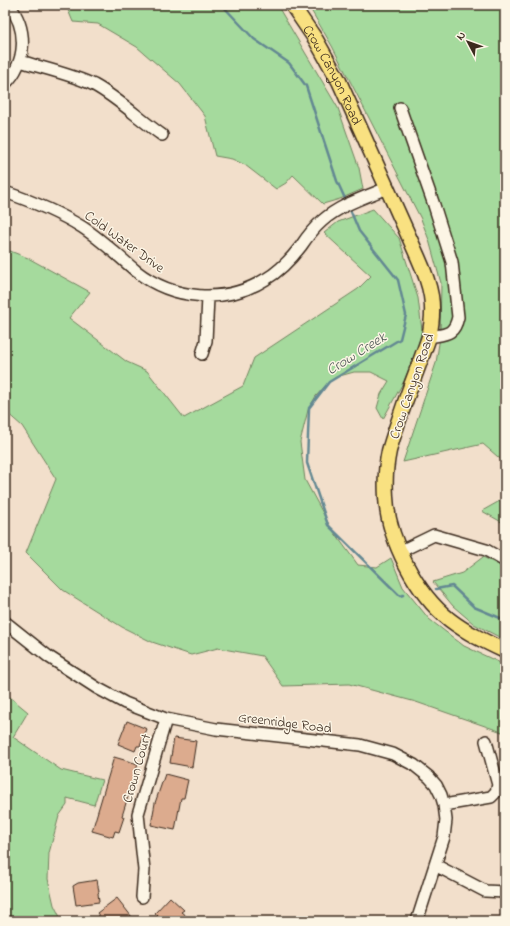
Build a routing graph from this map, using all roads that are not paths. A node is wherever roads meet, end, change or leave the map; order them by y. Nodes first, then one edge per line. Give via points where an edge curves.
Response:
1 (9, 5) edge
2 (292, 5) edge
3 (20, 61) junction
4 (5, 84) edge
5 (400, 108) dead end
6 (162, 135) dead end
7 (386, 188) junction
8 (5, 192) edge
9 (208, 297) junction
10 (429, 337) junction
11 (202, 354) dead end
12 (401, 551) junction
13 (505, 561) edge
14 (5, 622) edge
15 (505, 651) edge
16 (166, 719) junction
17 (486, 741) dead end
18 (444, 805) junction
19 (435, 865) junction
20 (505, 892) edge
21 (142, 897) dead end
22 (417, 921) edge

1 - 3 street via 22,34
2 - 7 main road, Crow Canyon Road via 316,40 339,81
3 - 4 street via 11,79
3 - 6 street via 94,85
5 - 10 street via 452,262 458,317 456,326 450,332
7 - 9 street, Cold Water Drive via 342,208 322,221 284,265 266,279 242,290
7 - 10 main road, Crow Canyon Road via 427,278 432,311
8 - 9 street, Cold Water Drive via 55,212 82,227 136,271 165,289
9 - 11 street via 206,341
10 - 12 main road, Crow Canyon Road via 389,452 386,497 390,524
12 - 13 street via 434,535 486,550
12 - 15 main road, Crow Canyon Road via 410,571 427,597 449,619 470,634
14 - 16 street, Greenridge Road via 49,657 97,688 125,703
16 - 18 street, Greenridge Road via 216,729 360,745 393,754 414,764 429,777 436,785
16 - 21 street, Crown Court via 138,814 144,870
17 - 18 street via 498,785 496,792 491,797
18 - 19 street, Greenridge Road via 444,837
19 - 20 street via 485,891
19 - 22 street, Greenridge Road

